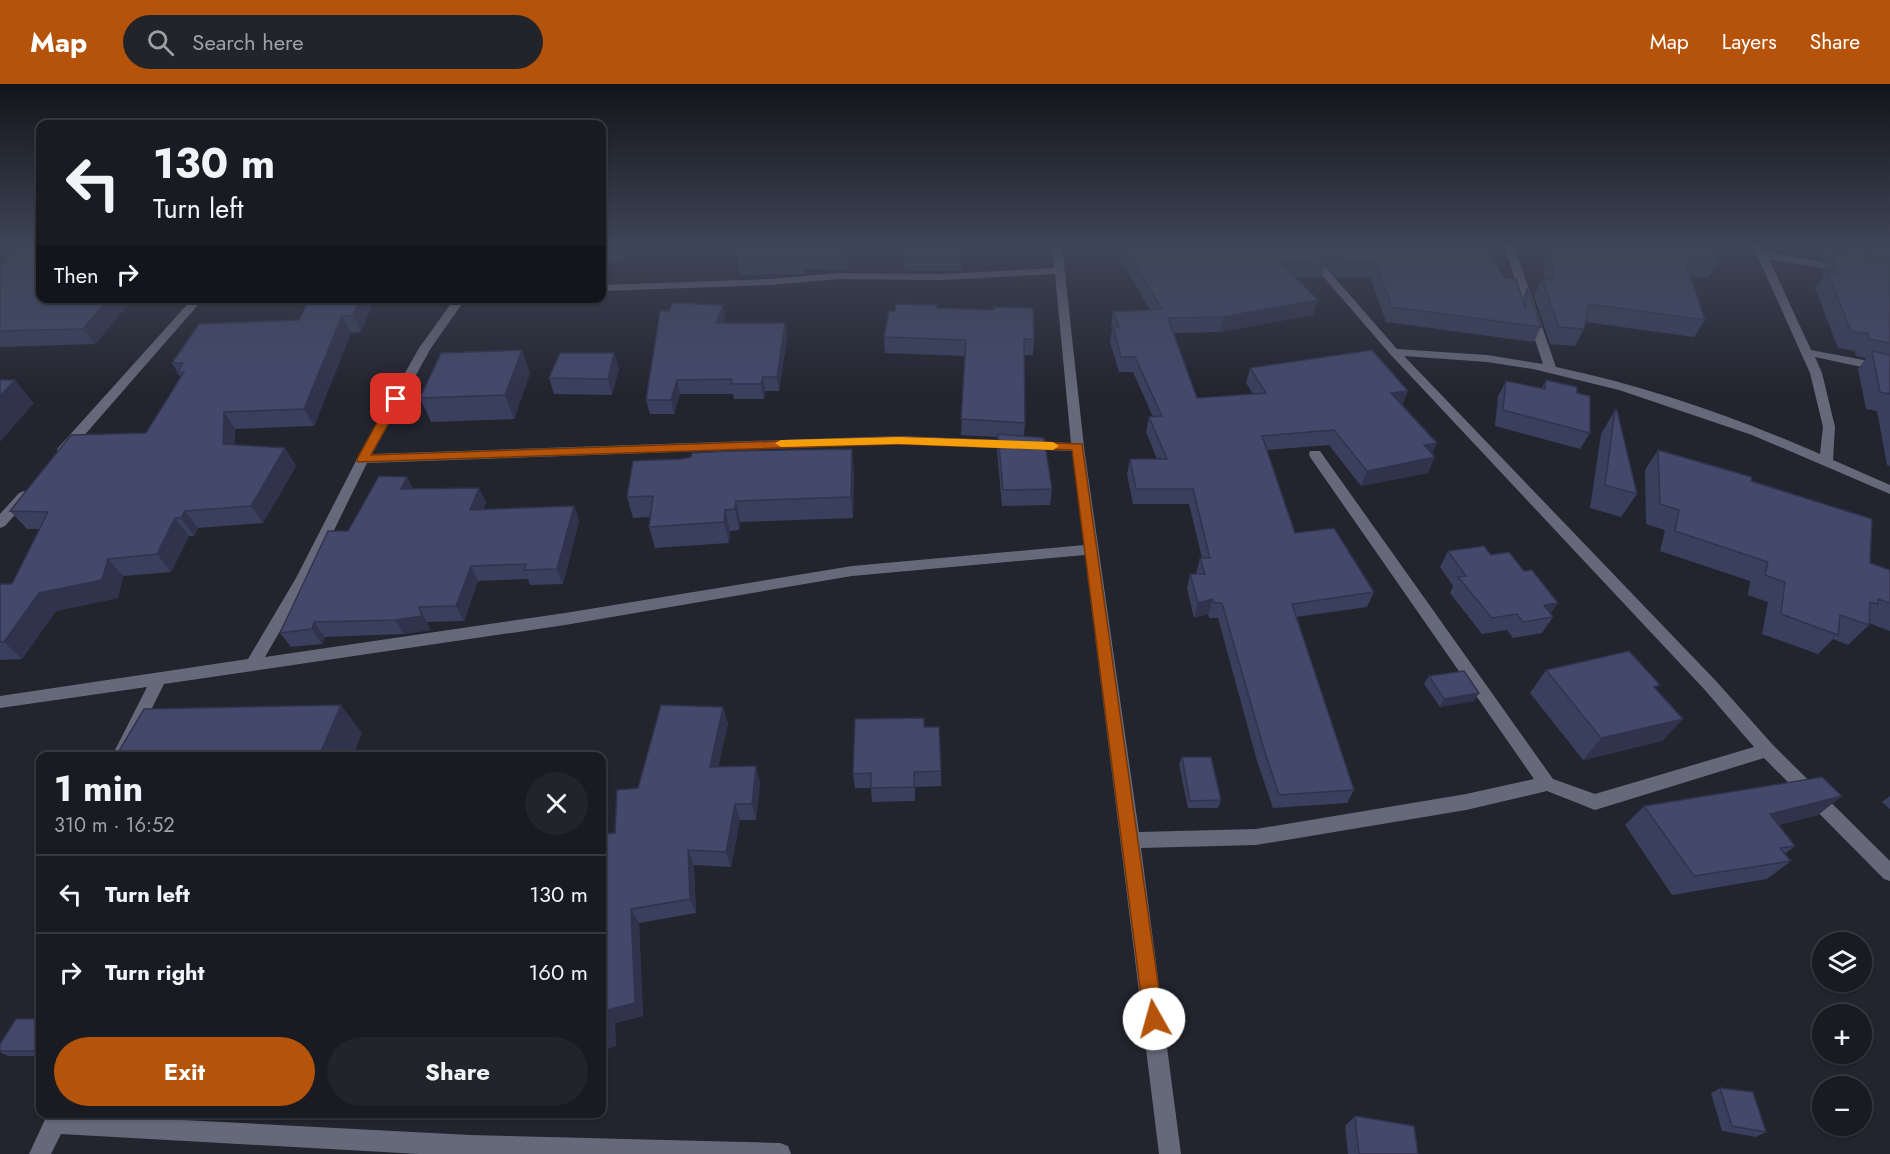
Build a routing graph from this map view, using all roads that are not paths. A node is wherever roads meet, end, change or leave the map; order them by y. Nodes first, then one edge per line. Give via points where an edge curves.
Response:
1 (1062, 296) edge
2 (1345, 296) edge
3 (1526, 296) edge
4 (1780, 296) edge
5 (195, 303) edge
6 (457, 303) edge
7 (1394, 352) junction
8 (1804, 352) junction
9 (1550, 368) junction
10 (1890, 369) edge
11 (1078, 447) junction
12 (1315, 454) dead end
13 (363, 459) junction
14 (53, 462) edge
15 (1826, 463) junction
16 (31, 488) edge
17 (1890, 490) edge
18 (0, 523) edge
19 (1093, 549) junction
20 (252, 666) junction
21 (159, 679) junction
22 (0, 702) edge
23 (1767, 750) junction
24 (122, 752) edge
25 (1547, 783) junction
26 (1131, 840) junction
27 (1890, 873) edge
28 (57, 1118) edge
29 (40, 1154) edge
30 (780, 1154) edge
31 (1170, 1154) edge

1 - 11 street
2 - 7 street
3 - 9 street
4 - 8 street
5 - 14 street
6 - 13 street via 425,348
7 - 9 street via 1446,353
7 - 23 street
8 - 10 street
8 - 15 street via 1816,373 1829,427
9 - 15 street via 1677,403
11 - 13 street via 899,440
11 - 19 street
12 - 25 street
13 - 20 street via 303,579
15 - 17 street
16 - 18 street
19 - 20 street via 852,571
19 - 26 street
20 - 21 street
21 - 22 street
21 - 24 street
23 - 25 street via 1595,802
23 - 27 street
25 - 26 street via 1466,802 1256,837
26 - 31 street
28 - 29 street
28 - 30 street via 470,1146

